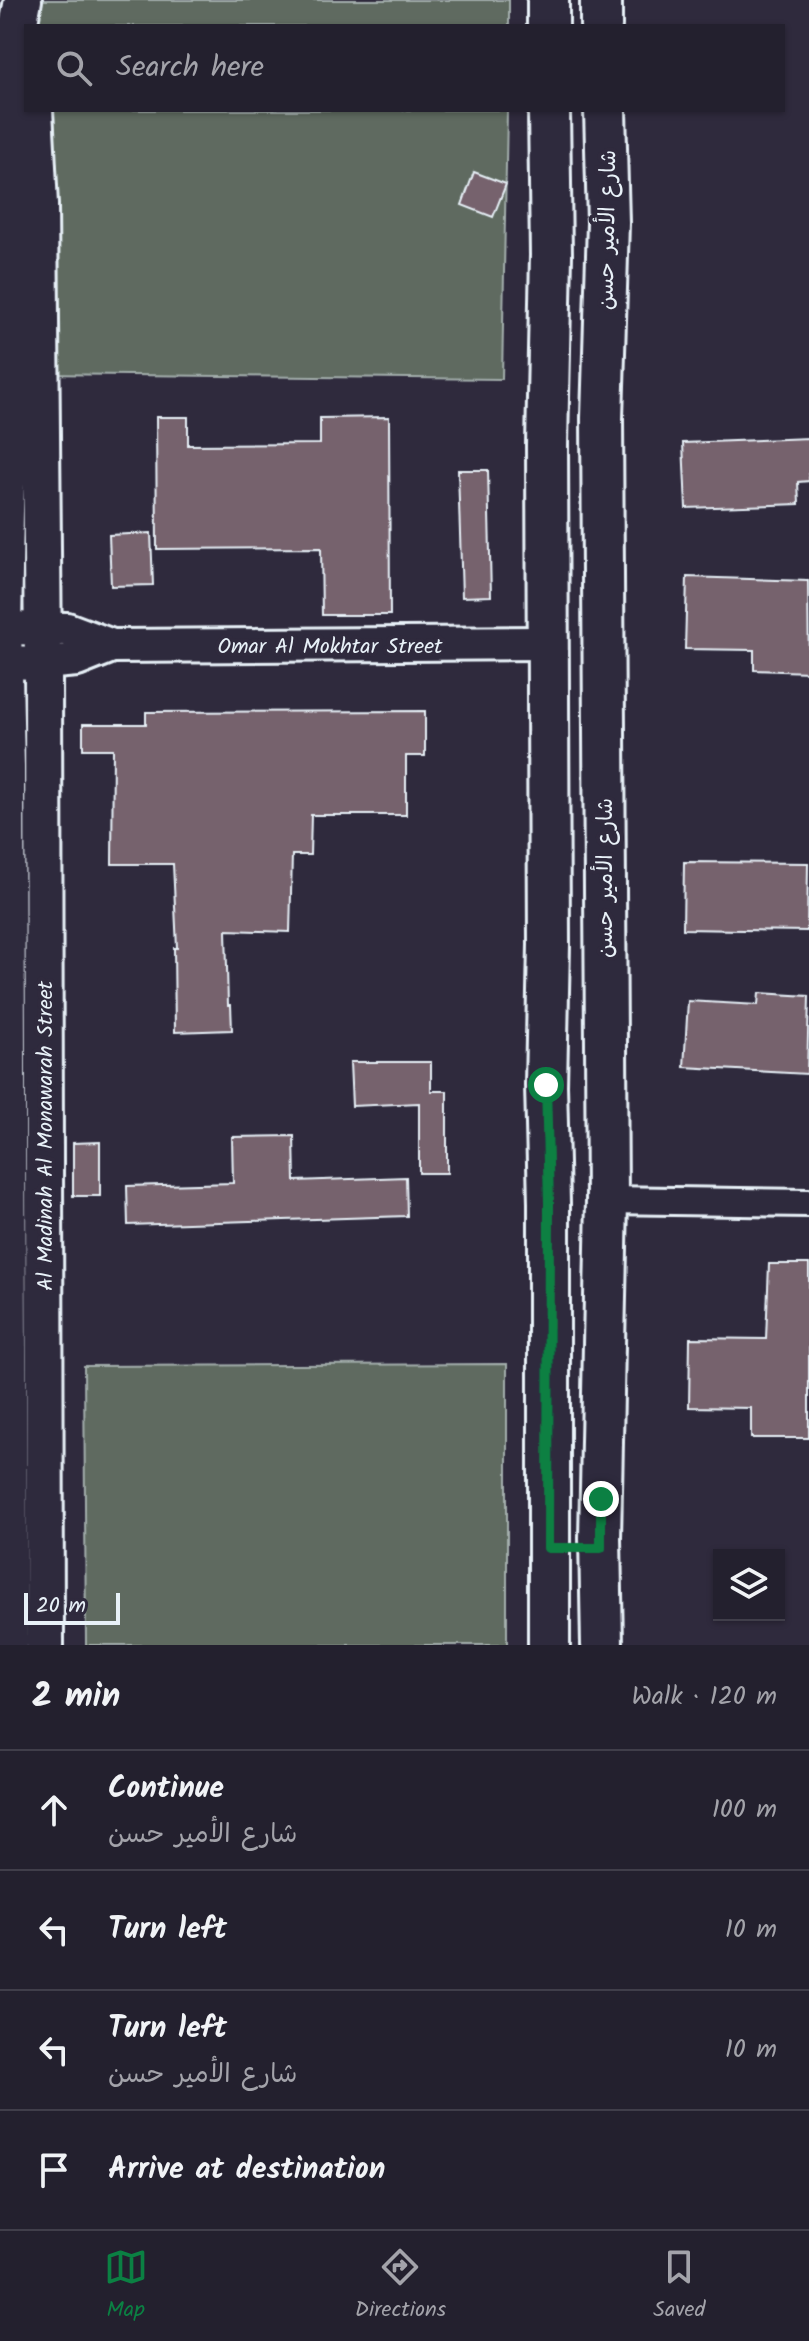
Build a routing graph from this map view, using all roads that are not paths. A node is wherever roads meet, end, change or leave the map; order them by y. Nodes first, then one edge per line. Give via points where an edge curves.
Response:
1 (24, 0) edge
2 (548, 0) edge
3 (601, 0) edge
4 (28, 24) edge
5 (548, 24) edge
6 (601, 24) edge
7 (34, 112) edge
8 (549, 112) edge
9 (605, 112) edge
10 (606, 257) junction
11 (550, 260) junction
12 (3, 466) edge
13 (549, 643) junction
14 (2, 645) edge
15 (42, 645) junction
16 (3, 763) edge
17 (607, 1200) junction
18 (809, 1203) edge
19 (548, 1548) junction
20 (601, 1548) junction
21 (9, 1645) edge
22 (45, 1645) edge
23 (549, 1645) edge
24 (602, 1645) edge

1 - 4 main road
1 - 12 main road, Al Madinah Al Monawarah Street via 12,98
2 - 5 main road
3 - 6 main road
7 - 15 main road, Al Madinah Al Monawarah Street
8 - 11 main road
9 - 10 main road, شارع الأمير حسن
10 - 11 main road
10 - 17 main road, شارع الأمير حسن via 602,433
11 - 13 main road
12 - 14 main road, Al Madinah Al Monawarah Street
13 - 15 street, Omar Al Mokhtar Street via 112,646 77,660
13 - 19 main road
14 - 15 street
14 - 16 main road, Al Madinah Al Monawarah Street
15 - 22 main road, Al Madinah Al Monawarah Street
16 - 21 main road, Al Madinah Al Monawarah Street
17 - 18 street
17 - 20 main road, شارع الأمير حسن
19 - 20 main road
19 - 23 main road
20 - 24 main road, شارع الأمير حسن

